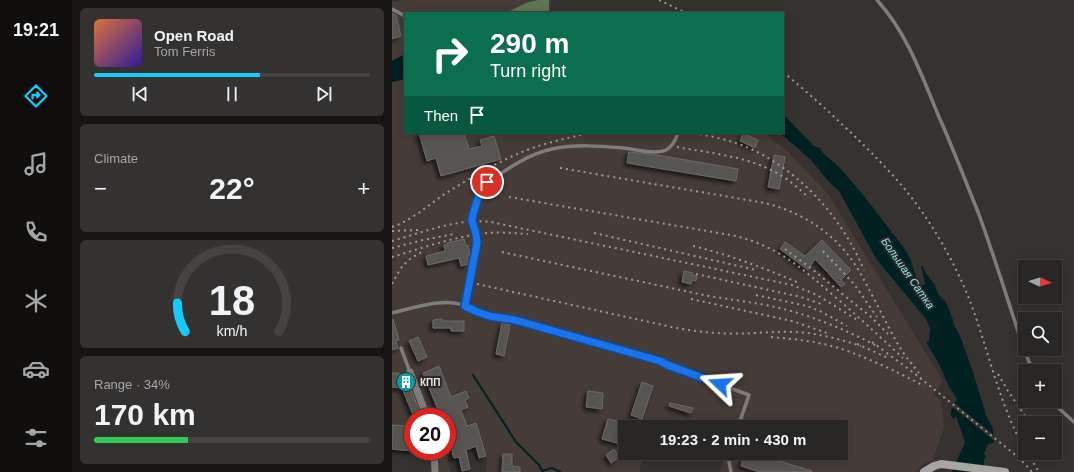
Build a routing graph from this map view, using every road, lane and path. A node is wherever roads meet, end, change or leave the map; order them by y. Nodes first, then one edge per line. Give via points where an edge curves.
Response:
1 (877, 0) edge
2 (392, 9) edge
3 (404, 15) edge
4 (677, 134) edge
5 (465, 306) junction
6 (392, 313) edge
7 (401, 348) dead end
8 (1030, 364) edge
9 (410, 372) joint
10 (424, 408) edge
11 (1059, 408) edge
12 (740, 420) edge
13 (1074, 422) edge
14 (434, 460) edge
15 (729, 460) edge
16 (435, 472) edge
17 (731, 472) edge
18 (924, 472) edge
19 (1003, 472) edge

1 - 8 lane via 890,15 910,48 955,153
2 - 3 lane
4 - 5 lane via 670,147 659,151 582,146 545,150 518,162 487,182 482,187 473,214 477,243
5 - 6 lane via 456,302 443,302
5 - 12 lane via 489,316 515,320 660,361 749,395
7 - 9 lane
9 - 10 street
11 - 13 lane
14 - 16 street
15 - 17 lane
18 - 19 street via 944,464

